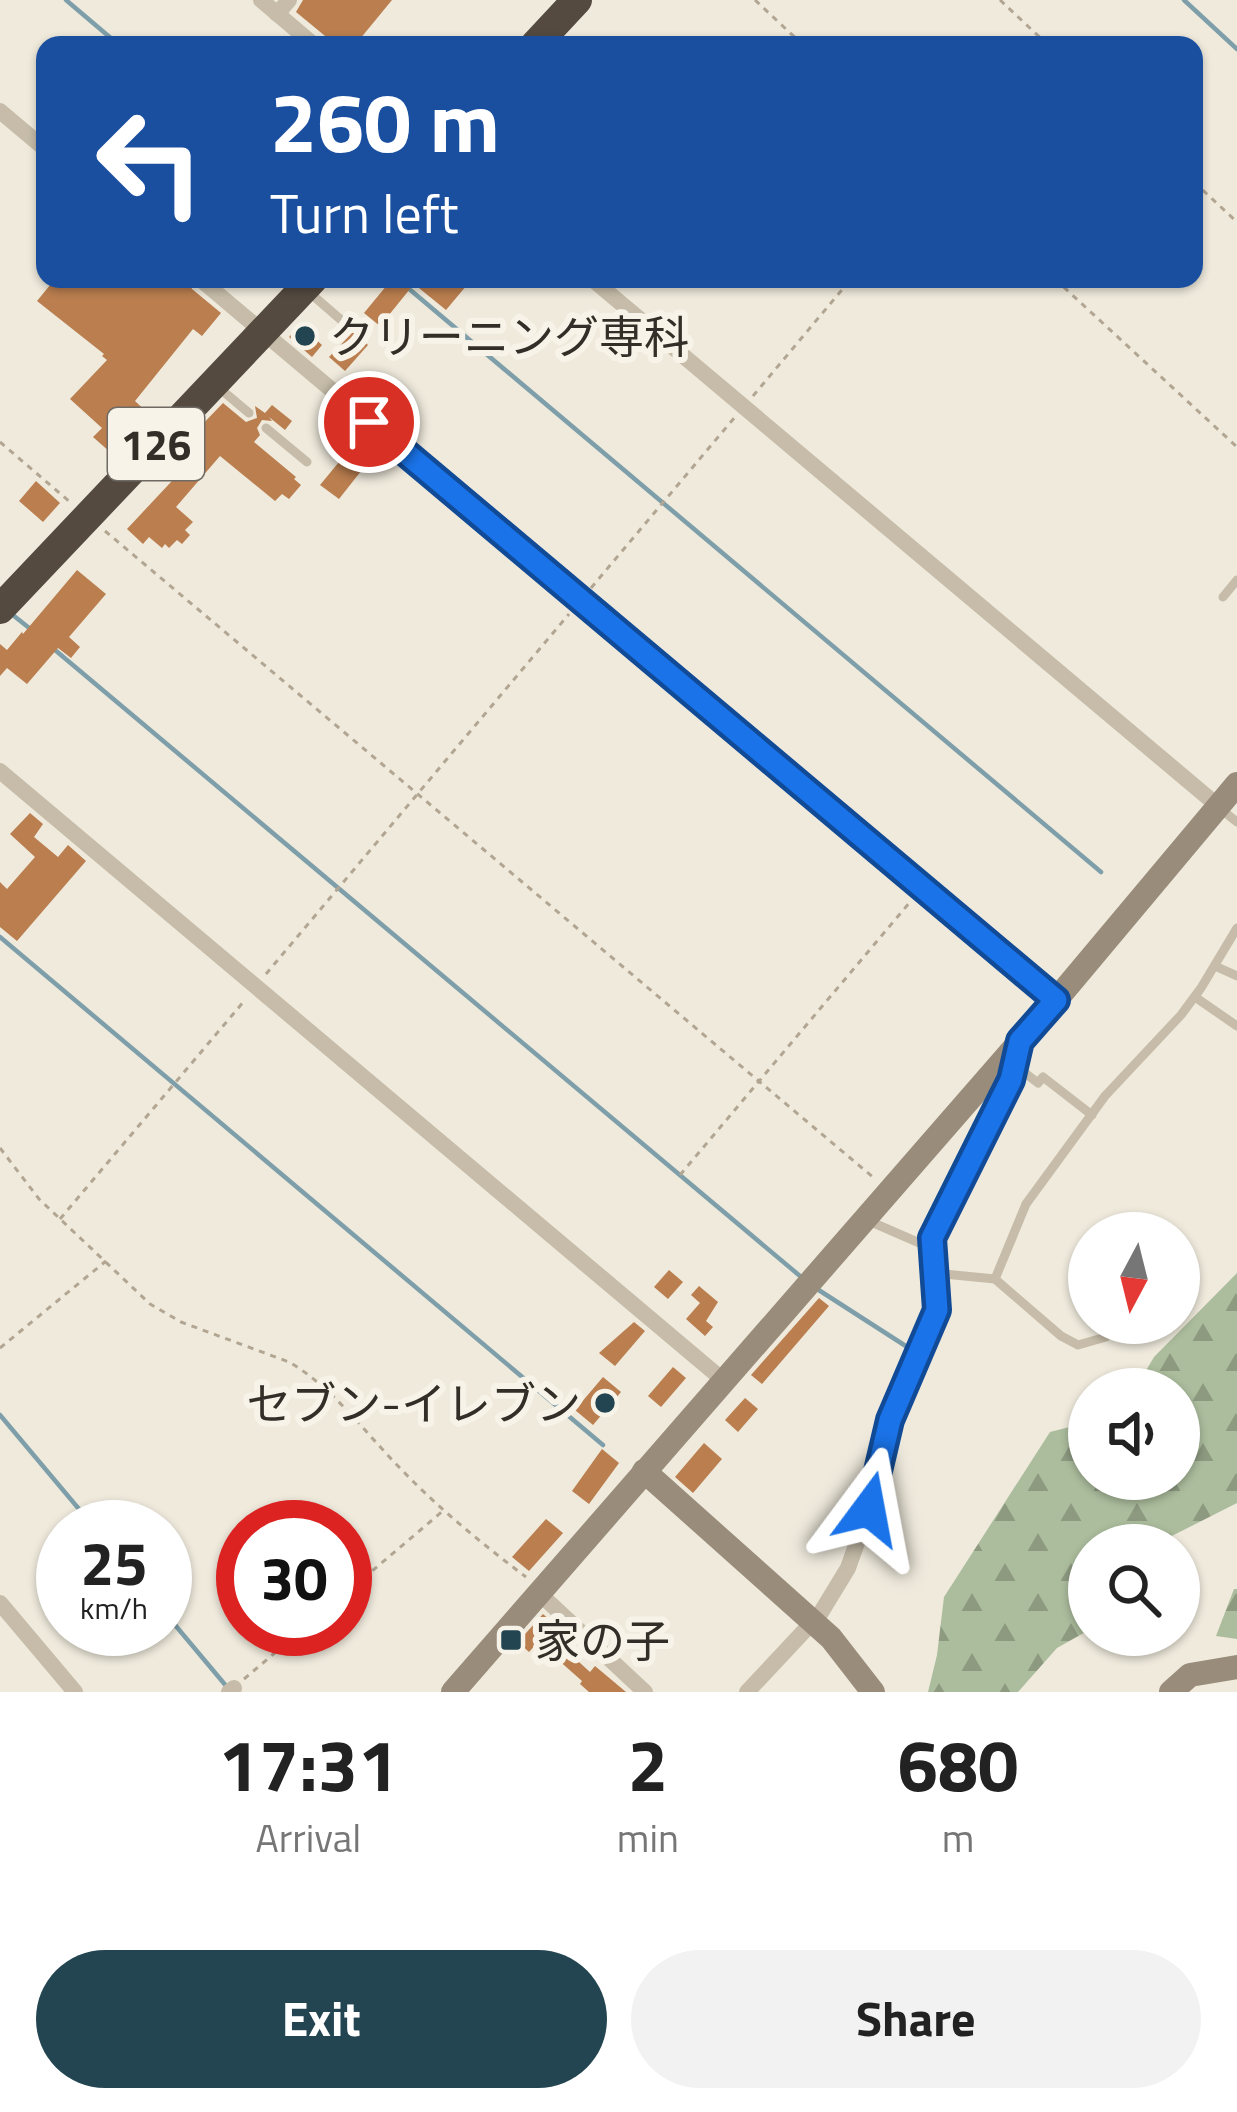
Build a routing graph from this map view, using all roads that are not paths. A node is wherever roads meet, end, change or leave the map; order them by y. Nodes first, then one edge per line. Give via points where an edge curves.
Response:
1 (261, 0) edge
2 (577, 0) edge
3 (283, 7) edge
4 (307, 36) edge
5 (543, 36) edge
6 (0, 111) edge
7 (36, 141) edge
8 (230, 288) edge
9 (603, 288) edge
10 (289, 304) edge
11 (347, 325) dead end
12 (214, 384) junction
13 (249, 413) dead end
14 (266, 428) dead end
15 (307, 462) dead end
16 (1237, 580) edge
17 (1223, 597) dead end
18 (0, 609) edge
19 (0, 771) edge
20 (1237, 784) edge
21 (1227, 814) edge
22 (1237, 928) edge
23 (1215, 967) junction
24 (1237, 976) edge
25 (1195, 997) junction
26 (1056, 1000) junction
27 (1237, 1026) edge
28 (1017, 1053) junction
29 (1092, 1115) junction
30 (864, 1219) junction
31 (931, 1248) junction
32 (934, 1273) junction
33 (995, 1280) junction
34 (1068, 1340) edge
35 (723, 1380) junction
36 (644, 1472) junction
37 (540, 1591) junction
38 (0, 1603) edge
39 (814, 1622) junction
40 (1237, 1667) edge
41 (75, 1692) edge
42 (453, 1692) edge
43 (645, 1692) edge
44 (747, 1692) edge
45 (873, 1692) edge
46 (1171, 1692) edge

1 - 3 street
2 - 5 highway
3 - 4 street
6 - 7 street
8 - 10 street
9 - 21 street
10 - 11 lane
10 - 12 highway, 126
10 - 26 street via 581,600
12 - 13 lane
12 - 18 highway, 126 via 122,465
14 - 15 lane
16 - 17 lane
19 - 35 street
20 - 21 street
21 - 26 street
22 - 23 lane
23 - 24 lane
23 - 25 lane
25 - 27 lane
25 - 29 lane
26 - 28 street
28 - 29 lane via 1038,1083 1042,1077
28 - 30 street
28 - 31 street
29 - 33 lane via 1026,1204
30 - 31 lane
30 - 35 street
31 - 32 street
32 - 33 lane
32 - 39 street via 937,1310 890,1420 856,1550
33 - 34 lane
35 - 36 street
36 - 37 street
36 - 39 street
37 - 42 street
37 - 43 street
38 - 41 street
39 - 44 street
39 - 45 street
40 - 46 street via 1190,1676

